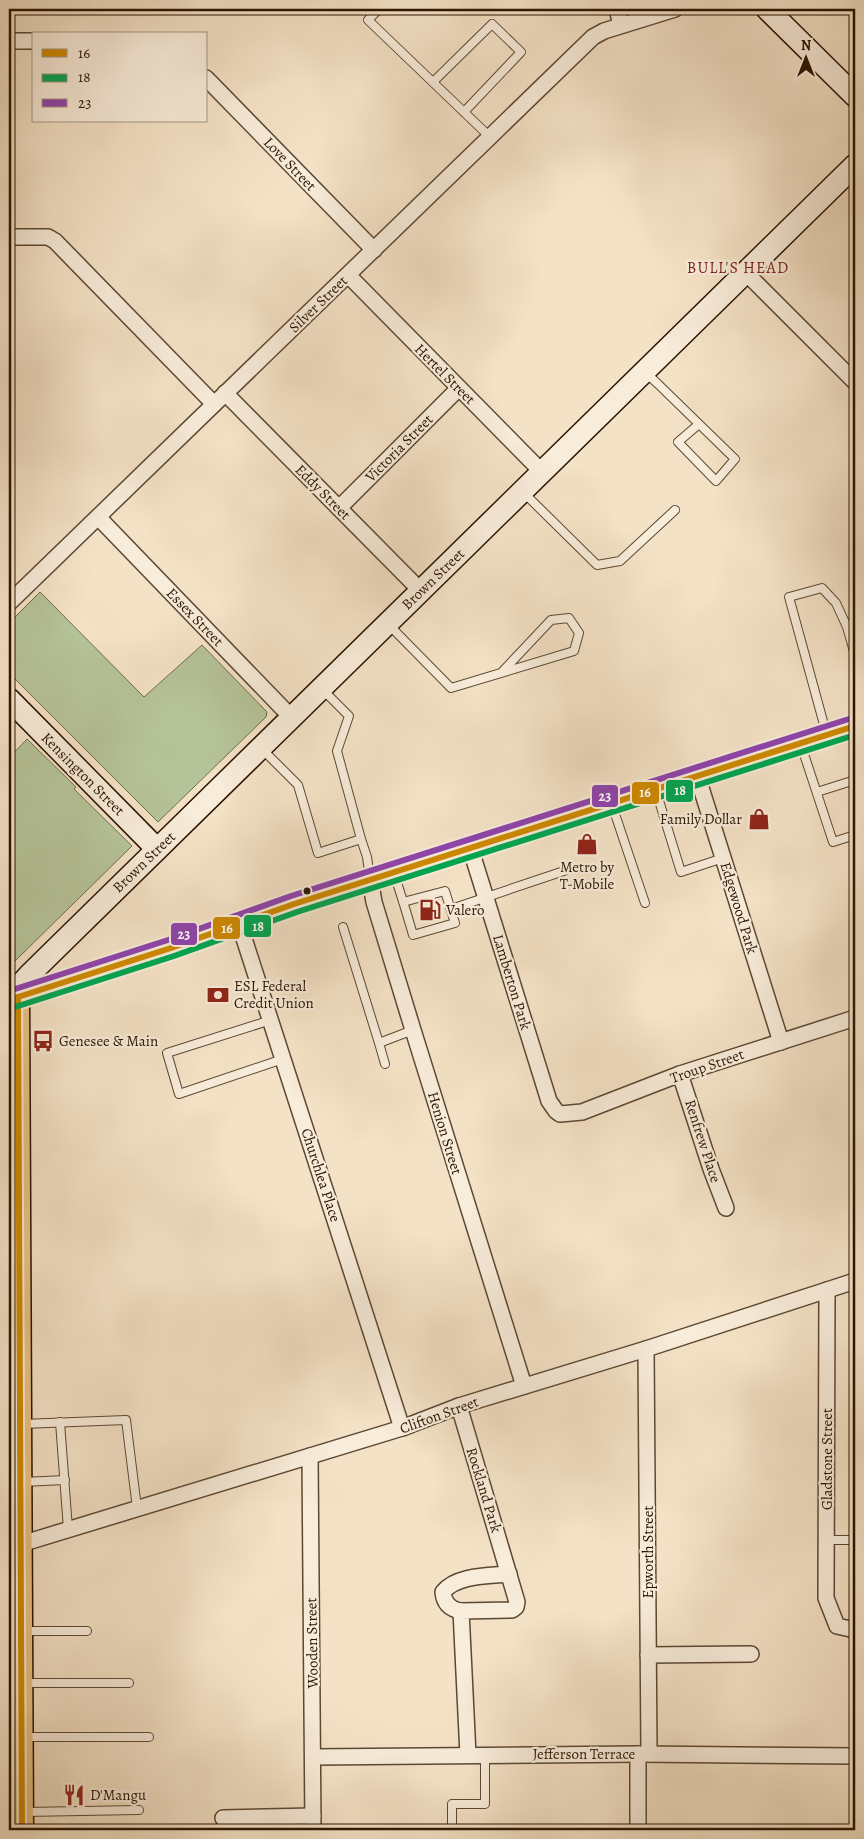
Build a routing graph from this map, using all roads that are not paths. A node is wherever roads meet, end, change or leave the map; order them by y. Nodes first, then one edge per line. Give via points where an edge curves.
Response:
1 (379, 9) edge
2 (617, 9) edge
3 (675, 9) edge
4 (767, 9) edge
5 (621, 25) junction
6 (9, 41) edge
7 (32, 41) edge
8 (208, 80) edge
9 (433, 82) junction
10 (855, 96) edge
11 (464, 112) junction
12 (490, 137) junction
13 (855, 165) edge
14 (9, 237) edge
15 (374, 250) junction
16 (746, 273) junction
17 (348, 275) junction
18 (645, 372) junction
19 (855, 382) edge
20 (458, 388) junction
21 (225, 394) junction
22 (214, 404) junction
23 (699, 424) junction
24 (542, 472) junction
25 (522, 492) junction
26 (339, 508) junction
27 (675, 510) dead end
28 (98, 517) junction
29 (420, 591) junction
30 (9, 603) edge
31 (388, 623) junction
32 (855, 656) edge
33 (502, 672) junction
34 (321, 688) junction
35 (9, 699) edge
36 (292, 718) junction
37 (855, 726) edge
38 (827, 734) junction
39 (800, 743) junction
40 (261, 748) junction
41 (697, 775) junction
42 (855, 780) edge
43 (655, 789) junction
44 (817, 792) junction
45 (611, 803) junction
46 (855, 835) edge
47 (361, 839) junction
48 (470, 847) junction
49 (157, 849) junction
50 (723, 858) junction
51 (564, 871) dead end
52 (394, 872) junction
53 (370, 880) junction
54 (486, 897) junction
55 (403, 902) junction
56 (645, 903) dead end
57 (451, 909) junction
58 (239, 923) junction
59 (342, 927) dead end
60 (13, 998) edge
61 (855, 1018) edge
62 (271, 1020) junction
63 (413, 1030) junction
64 (781, 1042) junction
65 (379, 1043) junction
66 (283, 1059) junction
67 (385, 1064) dead end
68 (680, 1074) junction
69 (560, 1114) joint
70 (14, 1193) edge
71 (726, 1208) dead end
72 (855, 1281) edge
73 (827, 1290) junction
74 (14, 1344) edge
75 (646, 1349) junction
76 (524, 1386) junction
77 (459, 1406) junction
78 (60, 1422) junction
79 (20, 1424) junction
80 (402, 1428) junction
81 (310, 1456) junction
82 (19, 1473) junction
83 (65, 1480) junction
84 (137, 1508) junction
85 (68, 1530) junction
86 (826, 1540) junction
87 (855, 1540) edge
88 (15, 1544) edge
89 (509, 1574) junction
90 (461, 1611) junction
91 (855, 1630) edge
92 (87, 1631) dead end
93 (21, 1632) junction
94 (751, 1654) dead end
95 (648, 1655) junction
96 (22, 1683) junction
97 (129, 1683) dead end
98 (22, 1737) junction
99 (149, 1737) dead end
100 (485, 1754) junction
101 (643, 1754) junction
102 (468, 1755) junction
103 (855, 1756) edge
104 (313, 1757) junction
105 (139, 1810) dead end
106 (22, 1821) edge
107 (232, 1822) edge
108 (313, 1823) edge
109 (452, 1830) edge
110 (638, 1830) edge

1 - 9 lane via 368,20
2 - 5 street
3 - 5 street, Silver Street
4 - 10 main road
5 - 12 street, Silver Street via 593,37
6 - 7 street
8 - 15 street, Love Street
9 - 11 lane
9 - 11 lane via 492,24 521,52
11 - 12 lane
12 - 15 street, Silver Street
13 - 16 main road, Brown Street
14 - 22 street via 48,237 55,241
15 - 17 street, Silver Street
16 - 18 main road, Brown Street
16 - 19 street
17 - 20 street, Hertel Street
17 - 21 street, Silver Street
18 - 23 lane
18 - 24 main road, Brown Street
20 - 24 street, Hertel Street
20 - 26 street, Victoria Street
21 - 22 street, Silver Street
21 - 26 street, Eddy Street
22 - 28 street, Silver Street
23 - 23 lane via 736,459 716,482 678,442
24 - 25 main road, Brown Street
25 - 27 lane via 597,565 620,561
25 - 29 main road, Brown Street
26 - 29 street, Eddy Street
28 - 30 street, Silver Street
28 - 36 street, Essex Street
29 - 31 main road, Brown Street
31 - 33 lane via 451,688
31 - 34 main road, Brown Street
32 - 38 lane via 836,603 822,588 789,597
33 - 33 lane via 574,651 579,633 568,618 551,620
34 - 36 main road, Brown Street
34 - 47 lane via 348,716 337,751
35 - 49 main road, Kensington Street
36 - 40 main road, Brown Street
37 - 38 main road
38 - 39 main road
39 - 41 main road
39 - 44 lane
40 - 47 lane via 298,785 318,853
40 - 49 main road, Brown Street
41 - 43 main road
41 - 50 street, Edgewood Park
42 - 44 lane
43 - 45 main road
43 - 50 lane via 682,872
44 - 46 lane via 832,842
45 - 48 main road
45 - 56 lane
47 - 53 lane
48 - 52 main road
48 - 54 street, Lamberton Park
49 - 60 main road, Brown Street via 29,975
50 - 64 street, Edgewood Park
51 - 54 lane
52 - 53 main road
52 - 55 lane
53 - 58 main road
53 - 63 street, Henion Street
54 - 57 lane
54 - 69 street, Lamberton Park via 550,1101
55 - 57 lane via 445,891
55 - 57 lane via 413,935 455,923
58 - 60 main road
58 - 62 street, Churchlea Place
59 - 65 lane
60 - 70 main road
61 - 64 street, Troup Street
62 - 66 street, Churchlea Place
62 - 66 lane via 167,1053 179,1094
63 - 65 lane
63 - 76 street, Henion Street
64 - 68 street, Troup Street
65 - 67 lane
66 - 80 street, Churchlea Place
68 - 69 street, Troup Street via 582,1112
68 - 71 street, Renfrew Place
70 - 74 main road
72 - 73 street, Clifton Street
73 - 75 street, Clifton Street
73 - 86 street, Gladstone Street
74 - 79 main road
75 - 76 street, Clifton Street
75 - 95 street, Epworth Street
76 - 77 street, Clifton Street
77 - 80 street, Clifton Street
77 - 89 street, Rockland Park
78 - 79 lane
78 - 83 lane
78 - 84 lane via 126,1420
79 - 82 main road
80 - 81 street, Clifton Street
81 - 84 street, Clifton Street
81 - 104 street, Wooden Street
82 - 83 lane
82 - 88 main road
83 - 85 lane
84 - 85 street, Clifton Street
85 - 88 street, Clifton Street
86 - 87 lane
86 - 91 street, Gladstone Street via 826,1598 837,1626
88 - 93 main road
89 - 90 street, Rockland Park via 516,1607 512,1610
89 - 90 street via 472,1578 448,1585 443,1592 444,1599 454,1610
90 - 102 street
92 - 93 lane
93 - 96 main road
94 - 95 street
95 - 101 street, Epworth Street
96 - 97 lane
96 - 98 main road
98 - 99 lane
98 - 106 main road
100 - 101 street, Jefferson Terrace
100 - 102 street, Jefferson Terrace
100 - 109 lane via 485,1804 452,1804
101 - 103 street, Jefferson Terrace
101 - 110 street, Epworth Street
102 - 104 street, Jefferson Terrace
104 - 108 street, Wooden Street
105 - 106 lane
107 - 108 street

